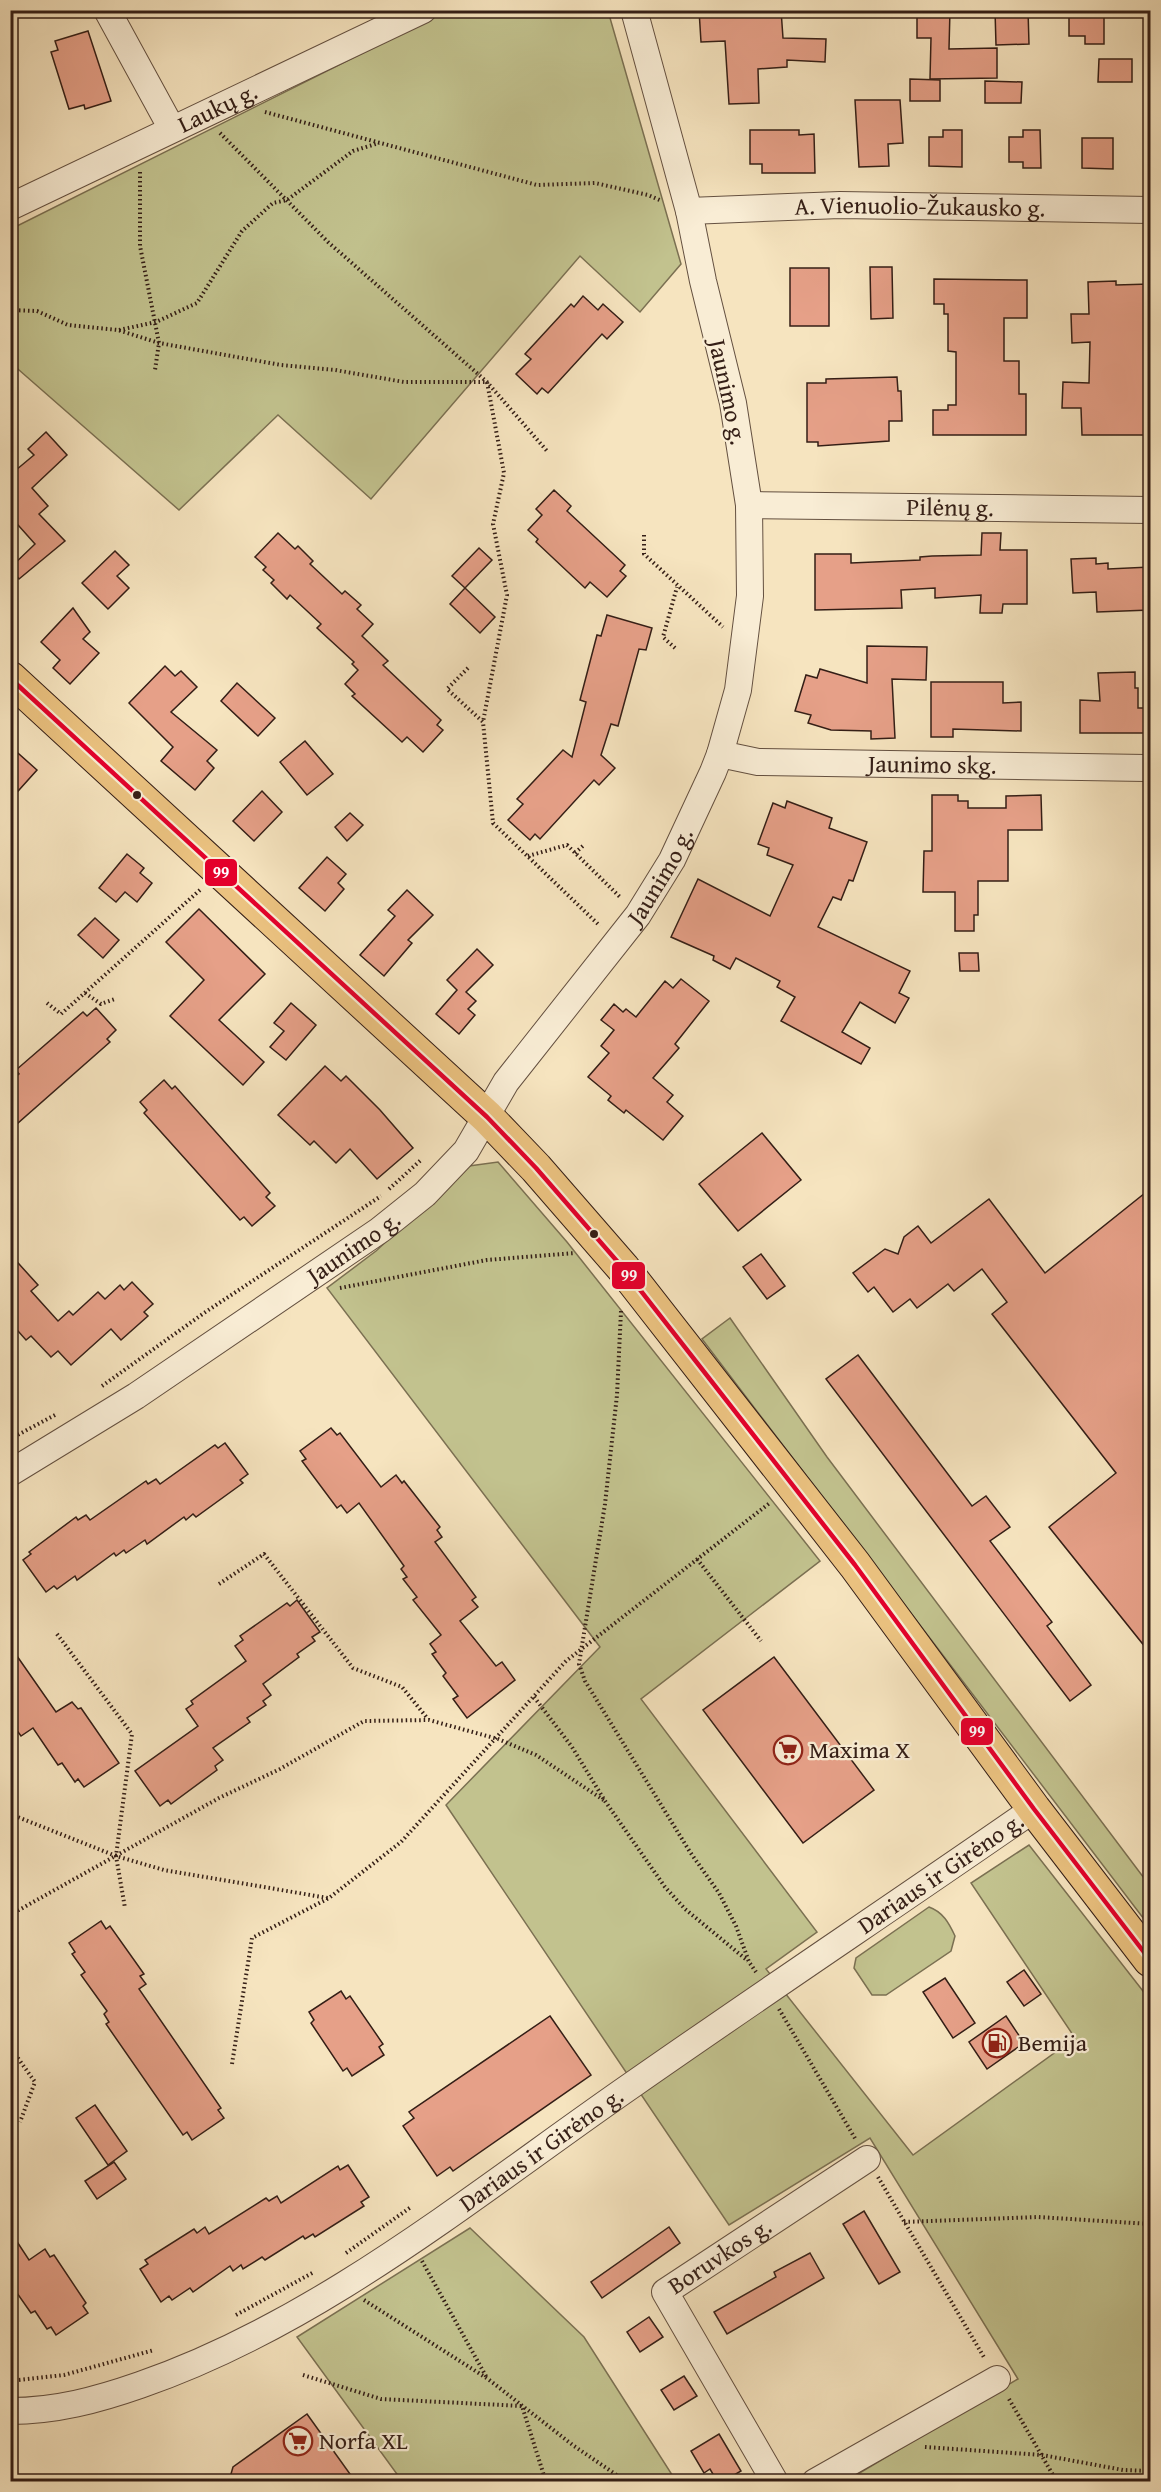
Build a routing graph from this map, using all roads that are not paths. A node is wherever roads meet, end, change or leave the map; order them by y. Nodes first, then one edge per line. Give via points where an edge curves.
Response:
1 (107, 10) edge
2 (423, 10) edge
3 (634, 10) edge
4 (172, 129) junction
5 (10, 207) edge
6 (1150, 210) edge
7 (689, 211) junction
8 (749, 505) junction
9 (1150, 510) edge
10 (10, 678) edge
11 (720, 754) junction
12 (1146, 768) dead end
13 (487, 1117) junction
14 (10, 1473) edge
15 (1034, 1809) junction
16 (1150, 1960) edge
17 (867, 2159) road end
18 (997, 2379) road end
19 (10, 2411) edge
20 (775, 2481) edge
21 (815, 2481) edge

1 - 4 street
2 - 4 street, Laukų g.
3 - 7 street, Jaunimo g.
4 - 5 street, Laukų g.
6 - 7 street, A. Vienuolio-Žukausko g. via 840,204
7 - 8 street, Jaunimo g. via 733,403
8 - 9 street, Pilėnų g.
8 - 11 street, Jaunimo g. via 750,596 738,690
10 - 13 main road
11 - 12 street, Jaunimo skg. via 758,762
11 - 13 street, Jaunimo g. via 672,860 638,915 507,1082
13 - 14 street, Jaunimo g. via 466,1152 425,1194 380,1230 136,1396
13 - 15 main road via 616,1259 855,1565
15 - 16 main road
15 - 19 street, Dariaus ir Girėno g. via 510,2170 447,2218 273,2328 172,2375 100,2398 65,2407
17 - 20 street, Boruvkos g. via 665,2292
18 - 21 street

